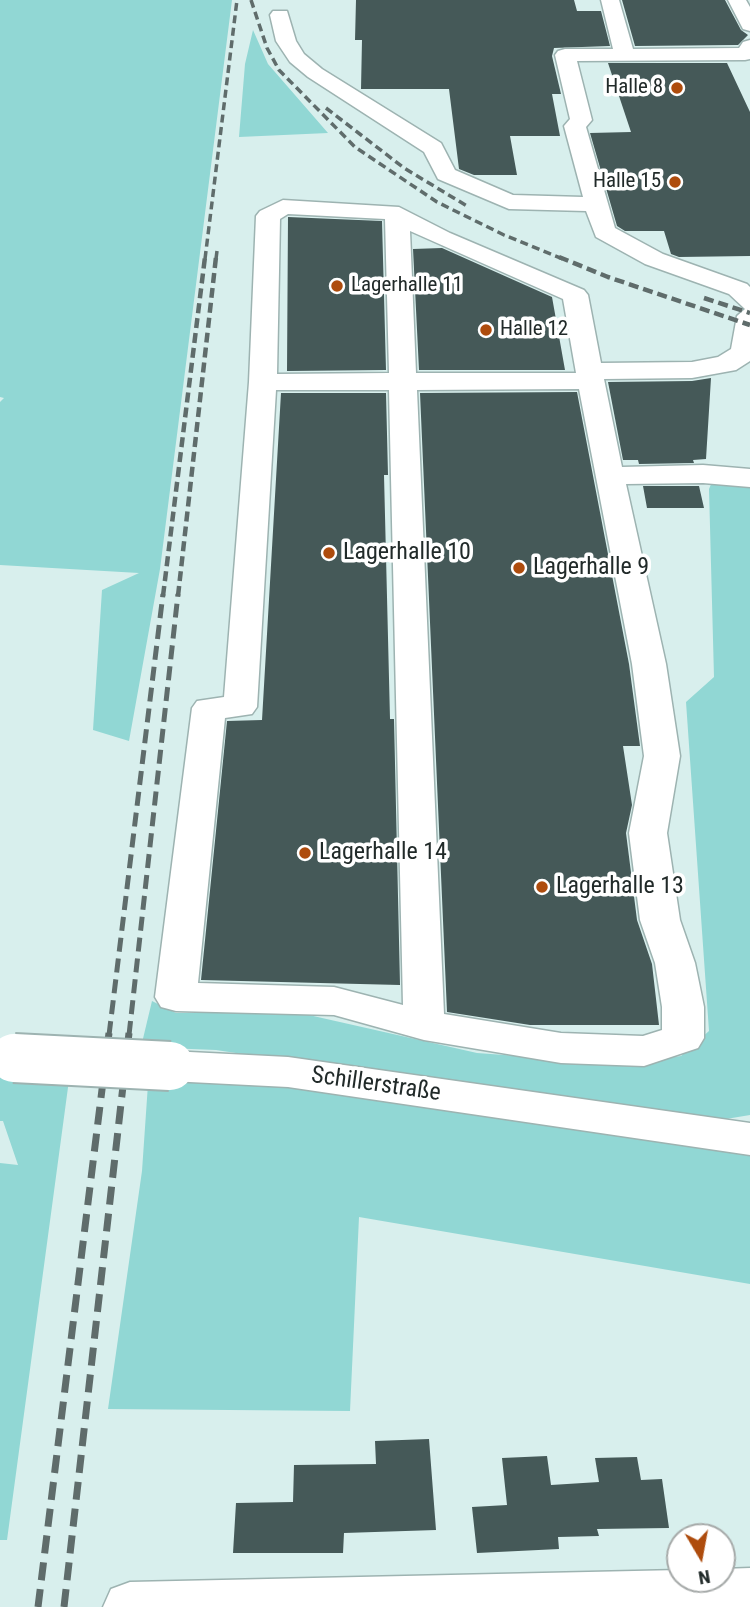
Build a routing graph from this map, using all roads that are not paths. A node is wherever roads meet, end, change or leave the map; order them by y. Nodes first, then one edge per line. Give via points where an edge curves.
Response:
1 (610, 0) edge
2 (737, 0) edge
3 (280, 15) dead end
4 (750, 26) edge
5 (750, 46) edge
6 (625, 55) junction
7 (595, 204) junction
8 (397, 215) junction
9 (750, 303) edge
10 (750, 316) edge
11 (590, 376) junction
12 (263, 382) junction
13 (404, 382) junction
14 (609, 476) junction
15 (750, 478) edge
16 (424, 1025) junction
17 (7, 1057) edge
18 (750, 1139) edge
19 (750, 1593) edge
20 (130, 1607) edge

1 - 6 street
2 - 4 street
3 - 7 street via 286,41 297,58 433,148 446,174 509,202
5 - 6 street via 744,54
6 - 7 street via 565,55 581,120 575,126
7 - 9 street via 604,232 654,259 738,289
8 - 11 street via 575,295
8 - 12 street via 283,207 268,216
8 - 13 street
10 - 11 street via 744,353 726,364
11 - 13 street
11 - 14 street
12 - 13 street
12 - 16 street via 240,707 209,708 176,997 334,1001
13 - 16 street
14 - 15 street
14 - 16 street via 649,664 663,756 648,833 660,920 675,963 682,1038 644,1051 561,1048
17 - 18 street, Schillerstraße, bridge via 288,1072
19 - 20 street

